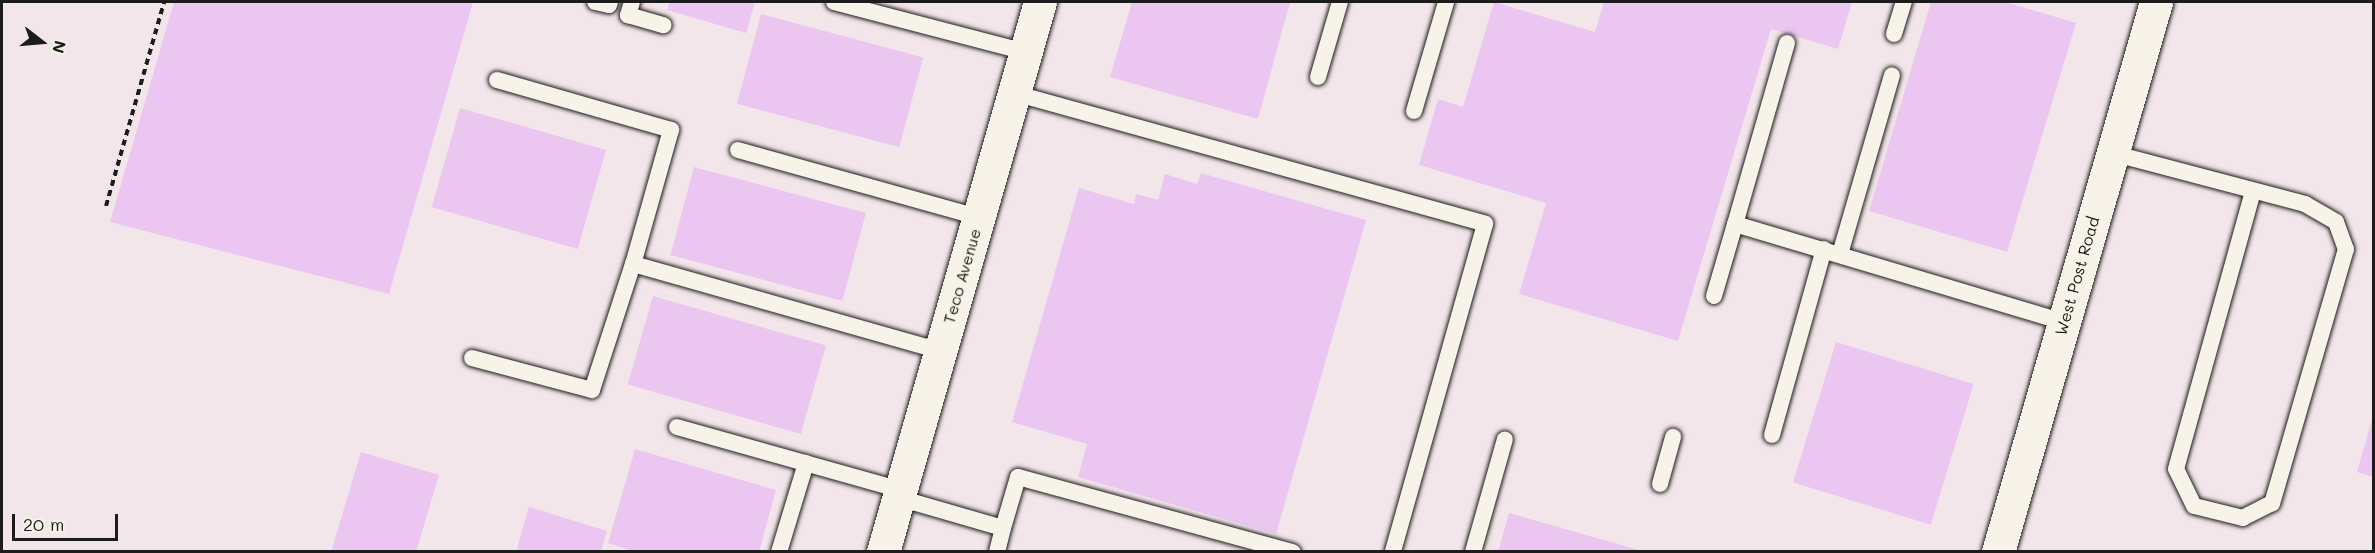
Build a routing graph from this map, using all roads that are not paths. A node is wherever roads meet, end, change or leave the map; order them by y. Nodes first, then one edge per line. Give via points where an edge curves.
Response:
1 (596, 2) edge
2 (610, 2) edge
3 (632, 2) edge
4 (834, 2) edge
5 (1040, 2) edge
6 (1340, 2) edge
7 (1446, 2) edge
8 (1904, 2) edge
9 (2156, 2) edge
10 (664, 25) dead end
11 (1894, 34) dead end
12 (1787, 43) dead end
13 (1026, 52) junction
14 (1892, 75) dead end
15 (1318, 77) dead end
16 (497, 80) dead end
17 (1014, 93) junction
18 (1414, 111) dead end
19 (738, 150) dead end
20 (2112, 153) junction
21 (2253, 192) junction
22 (978, 217) junction
23 (1735, 224) junction
24 (1832, 251) junction
25 (633, 264) junction
26 (1714, 296) dead end
27 (2064, 322) junction
28 (940, 351) junction
29 (472, 358) dead end
30 (676, 427) dead end
31 (1772, 435) dead end
32 (1673, 437) dead end
33 (1505, 439) dead end
34 (806, 463) junction
35 (1660, 484) dead end
36 (900, 494) junction
37 (1003, 528) junction
38 (779, 552) edge
39 (883, 552) edge
40 (996, 552) edge
41 (1293, 552) edge
42 (1393, 552) edge
43 (1473, 552) edge
44 (1998, 552) edge

1 - 2 lane
3 - 10 lane via 628,15
4 - 13 lane
5 - 13 street, Teco Avenue
6 - 15 lane
7 - 18 lane
8 - 11 lane
9 - 20 street, West Post Road
12 - 23 lane
13 - 17 street, Teco Avenue
14 - 24 lane
16 - 25 lane via 671,130
17 - 22 street, Teco Avenue
17 - 42 lane via 1485,224
19 - 22 lane
20 - 21 lane
20 - 27 street, West Post Road
21 - 21 lane via 2305,204 2336,222 2346,249 2272,503 2243,518 2194,506 2176,469
22 - 28 street, Teco Avenue
23 - 24 lane
23 - 26 lane
24 - 27 lane
24 - 31 lane
25 - 28 lane
25 - 29 lane via 592,390
27 - 44 street, West Post Road
28 - 36 street, Teco Avenue
30 - 34 lane
32 - 35 lane
33 - 43 lane
34 - 36 lane
34 - 38 lane
36 - 37 lane
36 - 39 street, Teco Avenue
37 - 40 lane
37 - 41 lane via 1018,477

